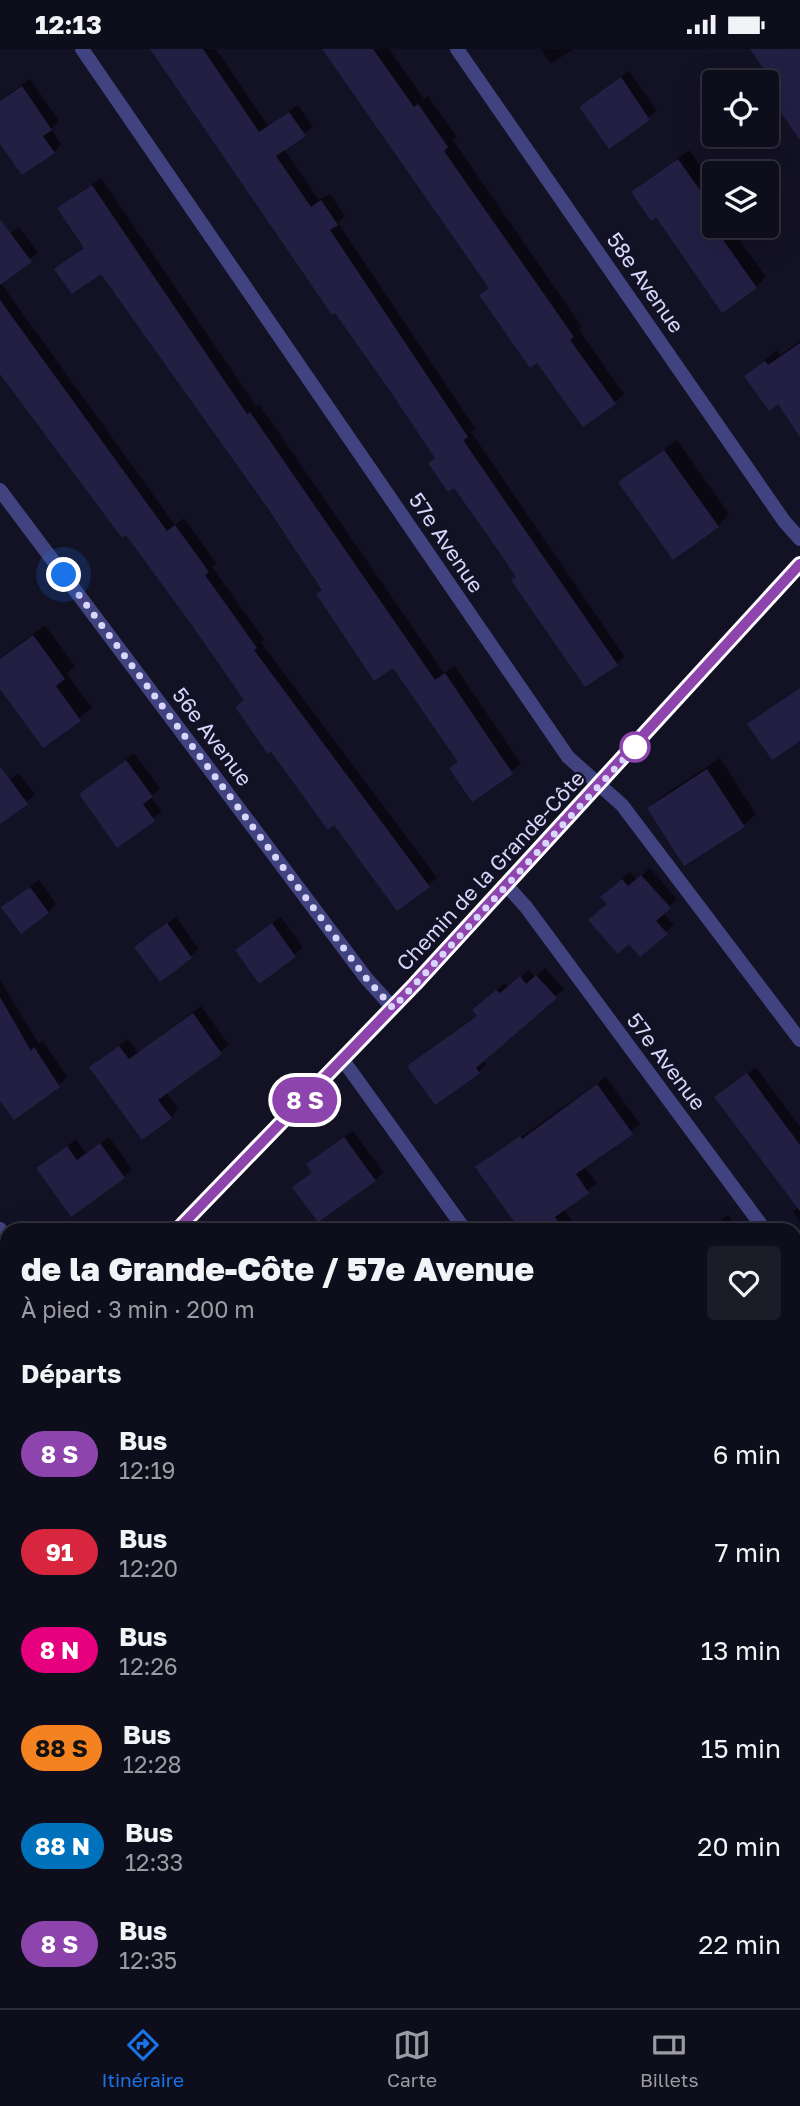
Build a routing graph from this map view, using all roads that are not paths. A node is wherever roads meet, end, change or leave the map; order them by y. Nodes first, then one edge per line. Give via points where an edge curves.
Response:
1 (82, 49) edge
2 (457, 49) edge
3 (0, 490) edge
4 (800, 540) edge
5 (800, 564) edge
6 (601, 784) junction
7 (507, 886) junction
8 (393, 1008) junction
9 (800, 1040) edge
10 (343, 1060) junction
11 (184, 1223) edge
12 (460, 1223) edge
13 (760, 1223) edge

1 - 6 street, 57e Avenue via 568,757
2 - 4 street, 58e Avenue
3 - 8 street, 56e Avenue
5 - 6 main road, Chemin de la Grande-Côte
6 - 7 main road, Chemin de la Grande-Côte
6 - 9 street, 57e Avenue via 622,805
7 - 8 main road, Chemin de la Grande-Côte
7 - 13 street, 57e Avenue
8 - 10 main road, Chemin de la Grande-Côte
10 - 11 main road, Chemin de la Grande-Côte
10 - 12 street

